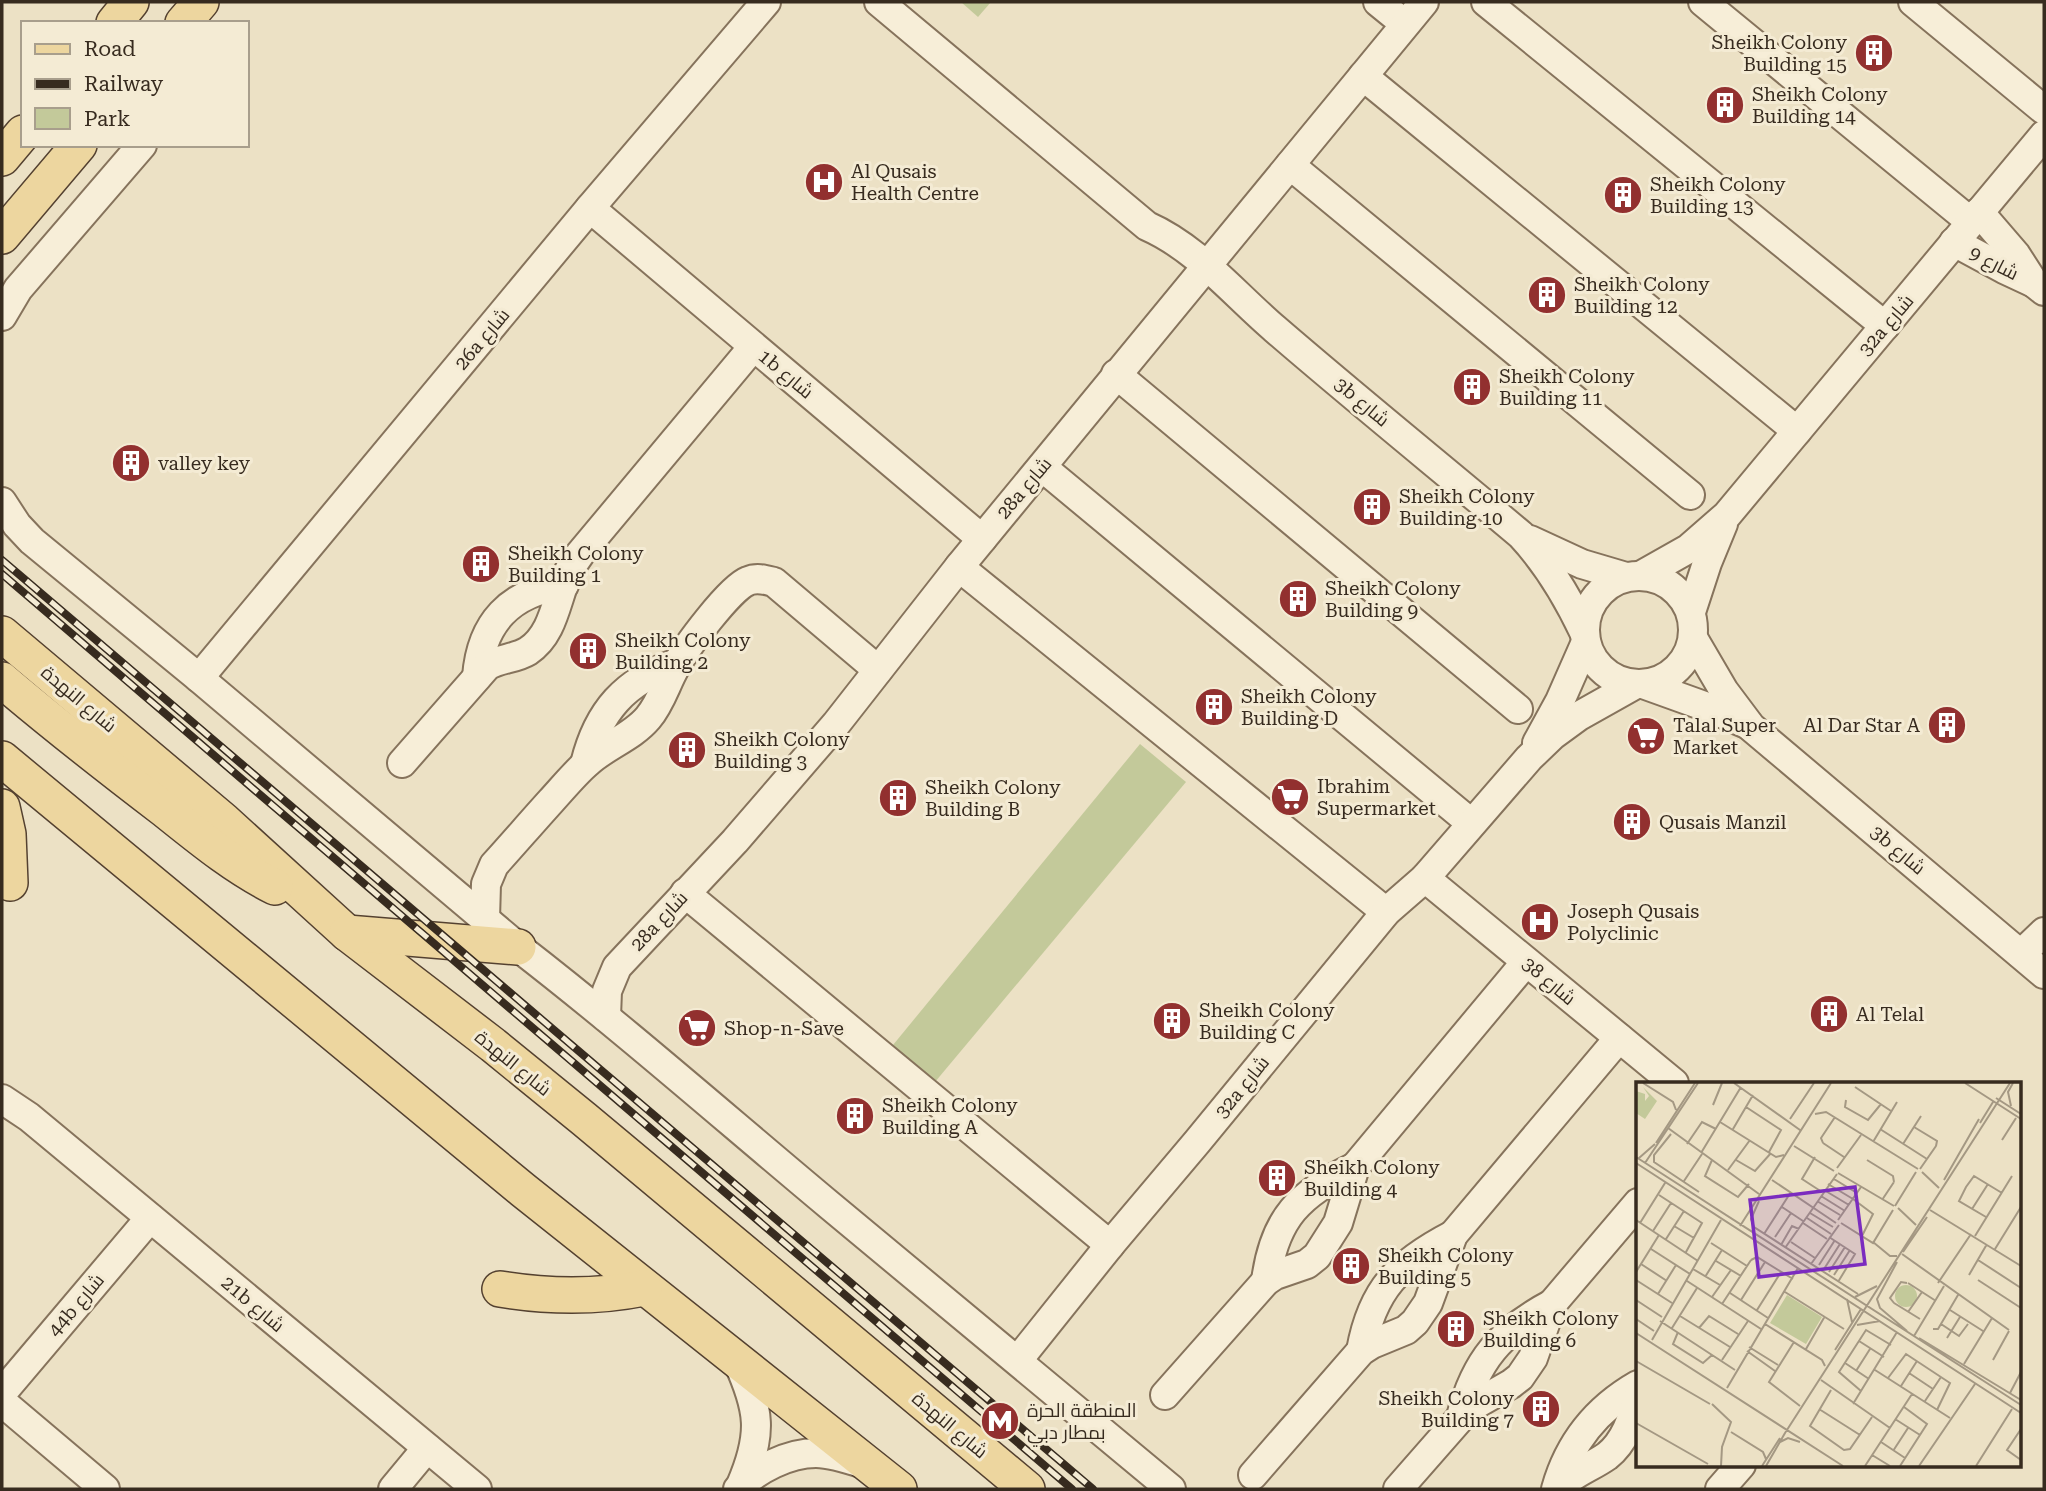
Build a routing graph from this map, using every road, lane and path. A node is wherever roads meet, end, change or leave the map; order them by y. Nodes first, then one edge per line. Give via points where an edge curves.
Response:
1 (131, 2) edge
2 (201, 2) edge
3 (766, 2) edge
4 (879, 2) edge
5 (1378, 2) edge
6 (1424, 2) edge
7 (1486, 2) edge
8 (1703, 2) edge
9 (1913, 2) edge
10 (116, 21) edge
11 (185, 21) edge
12 (1405, 24) junction
13 (1363, 76) junction
14 (2044, 110) edge
15 (21, 135) edge
16 (2044, 135) edge
17 (77, 147) edge
18 (140, 147) edge
19 (2, 158) edge
20 (1290, 165) junction
21 (590, 208) junction
22 (1968, 226) junction
23 (2, 236) edge
24 (1198, 276) junction
25 (2039, 287) edge
26 (2, 316) edge
27 (1885, 326) junction
28 (753, 346) junction
29 (1116, 374) junction
30 (1797, 431) junction
31 (1042, 467) junction
32 (1690, 495) dead end
33 (2, 502) edge
34 (1727, 515) junction
35 (1521, 535) junction
36 (982, 539) junction
37 (959, 567) junction
38 (1634, 576) junction
39 (564, 584) junction
40 (1692, 625) junction
41 (2, 634) edge
42 (1585, 637) junction
43 (878, 670) junction
44 (477, 677) junction
45 (198, 678) junction
46 (2, 680) edge
47 (1640, 684) junction
48 (1518, 709) dead end
49 (1751, 727) junction
50 (1529, 758) junction
51 (2, 760) edge
52 (402, 763) dead end
53 (2, 807) edge
54 (1471, 823) junction
55 (1425, 878) junction
56 (10, 883) dead end
57 (685, 893) junction
58 (1386, 912) junction
59 (485, 919) junction
60 (334, 922) junction
61 (2044, 932) edge
62 (518, 947) junction
63 (1526, 962) junction
64 (617, 967) junction
65 (2038, 968) edge
66 (568, 985) junction
67 (606, 1017) junction
68 (1619, 1038) junction
69 (1673, 1082) edge
70 (2, 1087) edge
71 (2, 1099) edge
72 (29, 1117) junction
73 (1355, 1167) junction
74 (1636, 1205) edge
75 (150, 1217) junction
76 (1453, 1235) junction
77 (1110, 1245) junction
78 (1266, 1281) junction
79 (644, 1288) junction
80 (500, 1289) dead end
81 (1552, 1304) junction
82 (1360, 1351) junction
83 (737, 1360) junction
84 (1018, 1360) junction
85 (1636, 1386) edge
86 (2, 1394) edge
87 (1165, 1395) dead end
88 (2, 1402) edge
89 (1636, 1404) edge
90 (1461, 1417) junction
91 (427, 1448) junction
92 (868, 1465) junction
93 (1740, 1466) edge
94 (1253, 1475) dead end
95 (740, 1487) edge
96 (105, 1489) edge
97 (393, 1489) edge
98 (477, 1489) edge
99 (899, 1489) edge
100 (1027, 1489) edge
101 (1171, 1489) edge
102 (1398, 1489) edge
103 (1556, 1489) edge
104 (1720, 1489) edge

1 - 10 main road
2 - 11 main road
3 - 21 street, 26a شارع
4 - 24 street, 3b شارع via 1147,226 1172,239
5 - 12 street
6 - 12 street, 28a شارع
7 - 27 street
8 - 22 street
9 - 14 street
12 - 13 street, 28a شارع
13 - 20 street, 28a شارع
13 - 30 street
15 - 19 main road
16 - 22 street, 32a شارع
17 - 23 main road
18 - 26 street via 18,289
20 - 24 street, 28a شارع
20 - 32 street
21 - 28 street, 1b شارع
21 - 45 street, 26a شارع
22 - 25 street, شارع 9 via 2004,269
22 - 25 street, شارع 9 via 2016,255
22 - 27 street, 32a شارع
24 - 29 street, 28a شارع
24 - 35 street, 3b شارع via 1276,330
27 - 30 street, 32a شارع
28 - 36 street, 1b شارع
28 - 39 street via 580,554
29 - 31 street, 28a شارع
29 - 48 street
30 - 34 street, 32a شارع
31 - 36 street, 28a شارع
31 - 54 street
33 - 45 street via 32,541
34 - 38 street, 32a شارع via 1688,549
34 - 40 street, 32a شارع via 1707,563
35 - 38 street, 3b شارع via 1561,556
35 - 42 street, 3b شارع via 1557,580
36 - 37 street, 28a شارع
37 - 43 street, 28a شارع
37 - 58 street
38 - 40 street via 1663,580 1680,594
38 - 42 street via 1609,584 1595,597 1587,614
39 - 44 street via 539,641 521,655 494,662
39 - 44 street via 544,587 509,606 485,638
40 - 47 street via 1688,655 1676,670 1661,680
40 - 49 street, 3b شارع via 1724,691
41 - 60 main road, شارع النهدة via 224,821
42 - 47 street via 1591,655 1610,676
42 - 50 street, 32a شارع via 1560,701
43 - 57 street, 28a شارع via 760,813
43 - 59 street via 774,582 750,580 740,585 677,663 650,716 585,764 490,871
44 - 52 street
45 - 59 street
46 - 60 main road via 234,863
47 - 49 street, 3b شارع
47 - 50 street, 32a شارع via 1579,716
49 - 65 street, 3b شارع
50 - 54 street, 32a شارع
51 - 79 main road
53 - 56 main road
54 - 55 street, 32a شارع
55 - 58 street, 32a شارع
55 - 63 street, شارع 38
57 - 64 street, 28a شارع
57 - 77 street
58 - 77 street, 32a شارع
59 - 62 street
60 - 62 main road
60 - 100 main road, شارع النهدة via 591,1125
61 - 65 street
62 - 66 street
63 - 68 street, شارع 38
63 - 73 street
64 - 66 street, 28a شارع via 593,980
64 - 67 street, 28a شارع via 607,991
66 - 67 street
67 - 84 street
68 - 69 street, شارع 38
68 - 76 street
70 - 72 street, 21b شارع
71 - 72 street, 21b شارع
72 - 75 street, 21b شارع
73 - 78 street via 1321,1184 1293,1209 1274,1243
73 - 78 street via 1338,1223 1325,1247 1307,1264
74 - 81 street
75 - 86 street, 44b شارع
75 - 91 street, 21b شارع
76 - 82 street via 1418,1254 1390,1281 1370,1314
76 - 82 street via 1431,1296 1415,1322
77 - 84 street, 32a شارع
78 - 87 street
79 - 80 main road via 595,1296
79 - 83 main road
81 - 90 street via 1520,1323 1492,1349 1472,1381
81 - 90 street via 1534,1358 1520,1377
82 - 94 street
83 - 92 main road
83 - 95 street via 756,1409 757,1435
84 - 101 street
85 - 103 street via 1587,1426 1567,1456
88 - 96 street
89 - 103 street via 1614,1450
90 - 102 street
91 - 97 street
91 - 98 street, 21b شارع
92 - 95 street via 818,1453 797,1455 777,1462
92 - 99 main road
93 - 104 street

